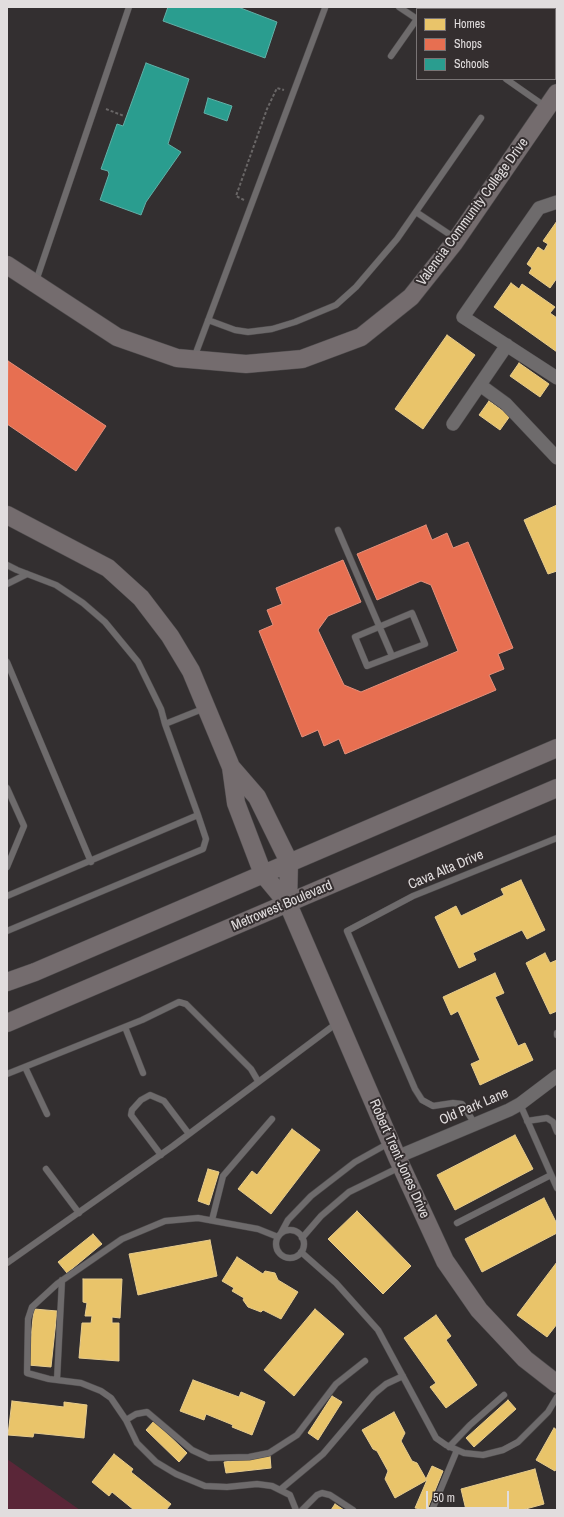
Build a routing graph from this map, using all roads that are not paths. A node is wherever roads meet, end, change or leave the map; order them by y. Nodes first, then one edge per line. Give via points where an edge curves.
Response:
1 (129, 7) edge
2 (324, 8) edge
3 (401, 8) edge
4 (416, 18) edge
5 (416, 20) edge
6 (391, 56) dead end
7 (508, 80) edge
8 (552, 100) edge
9 (481, 118) dead end
10 (557, 202) edge
11 (416, 212) junction
12 (456, 239) junction
13 (7, 265) edge
14 (35, 285) junction
15 (208, 320) junction
16 (507, 345) junction
17 (193, 360) junction
18 (557, 378) edge
19 (480, 385) junction
20 (453, 424) dead end
21 (557, 458) edge
22 (7, 515) edge
23 (338, 530) dead end
24 (7, 565) edge
25 (27, 574) junction
26 (7, 584) edge
27 (380, 626) junction
28 (392, 656) junction
29 (7, 662) edge
30 (206, 707) junction
31 (165, 724) junction
32 (557, 748) edge
33 (231, 767) junction
34 (7, 788) edge
35 (557, 788) edge
36 (198, 815) junction
37 (557, 838) edge
38 (91, 862) junction
39 (289, 862) junction
40 (7, 867) edge
41 (262, 874) junction
42 (7, 896) edge
43 (288, 904) junction
44 (7, 931) edge
45 (7, 982) edge
46 (340, 1020) junction
47 (7, 1023) edge
48 (125, 1026) junction
49 (25, 1067) junction
50 (143, 1073) dead end
51 (7, 1074) edge
52 (557, 1076) edge
53 (258, 1081) junction
54 (520, 1104) junction
55 (47, 1114) dead end
56 (272, 1119) dead end
57 (527, 1121) junction
58 (475, 1124) junction
59 (557, 1132) edge
60 (189, 1134) junction
61 (161, 1155) junction
62 (396, 1155) junction
63 (46, 1169) dead end
64 (551, 1176) junction
65 (557, 1188) edge
66 (79, 1213) junction
67 (212, 1220) junction
68 (457, 1223) dead end
69 (280, 1235) junction
70 (302, 1238) junction
71 (301, 1252) junction
72 (7, 1264) edge
73 (62, 1280) junction
74 (365, 1361) dead end
75 (403, 1376) junction
76 (57, 1380) junction
77 (557, 1384) edge
78 (504, 1395) dead end
79 (557, 1397) edge
80 (126, 1420) junction
81 (449, 1447) junction
82 (457, 1450) junction
83 (281, 1489) junction
84 (296, 1510) edge
85 (302, 1510) edge
86 (353, 1510) edge
87 (432, 1510) edge

1 - 14 lane
2 - 15 lane
3 - 4 lane
5 - 6 lane
7 - 8 lane
8 - 12 street, Valencia Community College Drive
9 - 11 lane
10 - 16 street via 539,208 463,317
11 - 12 lane
11 - 15 lane via 388,251 336,305 295,322 272,329 248,332 234,330
12 - 17 street, Valencia Community College Drive via 411,297 361,337 302,359 246,364
13 - 14 street, Valencia Community College Drive
14 - 17 street, Valencia Community College Drive via 117,337 177,358
15 - 17 lane
16 - 18 street
16 - 19 street
19 - 20 street
19 - 21 street via 506,404
22 - 30 street via 108,568 141,598 170,636 191,671
23 - 27 lane
24 - 25 lane
25 - 26 lane
25 - 31 lane via 56,585 105,622 138,662 161,709
27 - 28 lane
27 - 28 lane via 354,637 366,666
27 - 28 lane via 412,613 425,644
29 - 38 lane
30 - 31 lane
30 - 33 street
31 - 36 lane
32 - 39 street
33 - 39 street via 257,797
33 - 41 street via 236,803
34 - 40 lane via 24,826
35 - 43 street, Metrowest Boulevard
36 - 38 lane
36 - 44 lane via 206,839 202,849
37 - 58 lane, Cava Alta Drive via 413,896 347,931 422,1100 433,1106 462,1104
38 - 42 lane
39 - 41 street
39 - 43 street, Robert Trent Jones Drive
41 - 43 street, Robert Trent Jones Drive
41 - 45 street
43 - 46 street, Robert Trent Jones Drive
43 - 47 street, Metrowest Boulevard
46 - 53 lane
46 - 62 street, Robert Trent Jones Drive
48 - 49 lane
48 - 50 lane
48 - 53 lane via 180,1002 186,1004 251,1069
49 - 51 lane
49 - 55 lane
52 - 54 street, Old Park Lane
53 - 60 lane
54 - 57 lane
54 - 58 street, Old Park Lane
56 - 67 lane via 223,1176
57 - 59 lane via 547,1118 553,1122
57 - 64 lane
58 - 62 street, Old Park Lane
60 - 61 lane
60 - 61 lane via 164,1101 150,1095 141,1100 131,1115
61 - 66 lane
62 - 69 lane via 356,1162 311,1196 288,1220
62 - 70 lane via 321,1216
62 - 77 street, Robert Trent Jones Drive via 445,1261 479,1310 525,1359
63 - 66 lane
64 - 65 lane
64 - 68 lane
66 - 72 lane
67 - 69 lane
67 - 73 lane via 198,1218 165,1221 122,1240
69 - 70 lane via 290,1230
69 - 71 lane via 276,1248 280,1254 291,1258
70 - 71 lane
71 - 75 lane via 336,1283 378,1330
73 - 76 lane
73 - 76 lane via 32,1307 28,1320 27,1373
74 - 80 lane via 336,1384 297,1435 269,1453 249,1457 209,1458 192,1450 147,1412 136,1414
75 - 81 lane via 436,1438
75 - 83 lane via 386,1384 374,1394 323,1454
76 - 80 lane via 80,1383 101,1391 111,1398
78 - 81 lane
79 - 82 lane via 548,1412 518,1442 503,1450 483,1455
80 - 83 lane via 137,1443 156,1462 176,1474 205,1486 258,1484
81 - 82 lane
82 - 87 lane
83 - 84 lane via 290,1495
85 - 86 lane via 317,1495 322,1494

